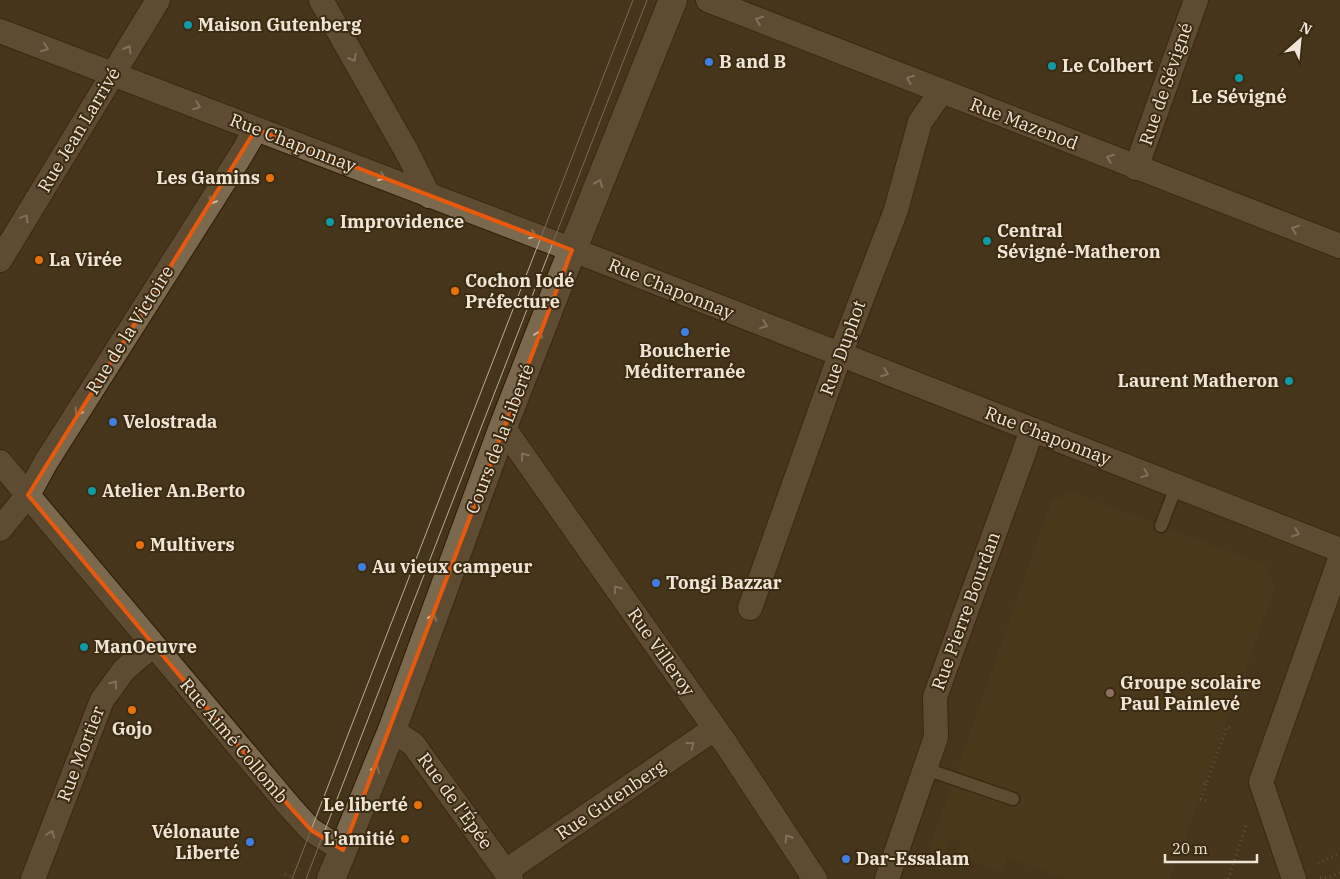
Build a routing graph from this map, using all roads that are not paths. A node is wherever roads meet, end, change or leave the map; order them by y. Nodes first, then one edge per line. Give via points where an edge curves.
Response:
1 (158, 0) edge
2 (320, 0) edge
3 (673, 0) edge
4 (708, 0) edge
5 (1196, 0) edge
6 (0, 30) edge
7 (113, 74) junction
8 (941, 92) junction
9 (256, 129) junction
10 (1136, 168) junction
11 (429, 196) junction
12 (1340, 246) edge
13 (572, 250) junction
14 (0, 260) edge
15 (840, 355) junction
16 (503, 427) junction
17 (1032, 430) junction
18 (0, 462) edge
19 (1176, 487) junction
20 (28, 495) junction
21 (1161, 526) dead end
22 (0, 529) edge
23 (1340, 550) edge
24 (1340, 559) edge
25 (750, 608) dead end
26 (153, 645) junction
27 (714, 729) junction
28 (392, 730) junction
29 (926, 769) junction
30 (1013, 798) dead end
31 (343, 850) junction
32 (509, 875) edge
33 (33, 879) edge
34 (331, 879) edge
35 (815, 879) edge
36 (887, 879) edge
37 (1294, 879) edge

7 -> 1 street, Rue Jean Larrivé
2 -> 11 street
13 -> 3 street, Cours de la Liberté
8 -> 4 street, Rue Mazenod
5 - 10 street, Rue de Sévigné
6 -> 7 street, Rue Chaponnay
7 -> 9 street, Rue Chaponnay
14 -> 7 street, Rue Jean Larrivé
10 -> 8 street, Rue Mazenod
8 - 15 street, Rue Duphot via 920,122 896,210
9 -> 11 street, Rue Chaponnay
9 -> 20 street, Rue de la Victoire
12 -> 10 street, Rue Mazenod
11 -> 13 street, Rue Chaponnay
13 -> 15 street, Rue Chaponnay
16 -> 13 street, Cours de la Liberté
15 -> 17 street, Rue Chaponnay
15 - 25 street, Rue Duphot
27 -> 16 street, Rue Villeroy
28 -> 16 street, Cours de la Liberté
17 -> 19 street, Rue Chaponnay
17 - 29 street, Rue Pierre Bourdan via 935,697 936,737
18 - 20 street, Rue Aimé Collomb
19 - 21 lane
19 -> 23 street, Rue Chaponnay
20 - 22 street, Rue de la Victoire
20 - 26 street, Rue Aimé Collomb
24 - 37 street via 1260,782
26 - 31 street, Rue Aimé Collomb via 311,830
33 -> 26 street, Rue Mortier via 102,700 124,670
32 -> 27 street, Rue Gutenberg
35 -> 27 street, Rue Villeroy
31 -> 28 street, Cours de la Liberté
28 - 32 street, Rue de l'Épée via 413,744
29 - 30 lane
29 - 36 street, Rue Pierre Bourdan
31 - 34 street, Cours de la Liberté

